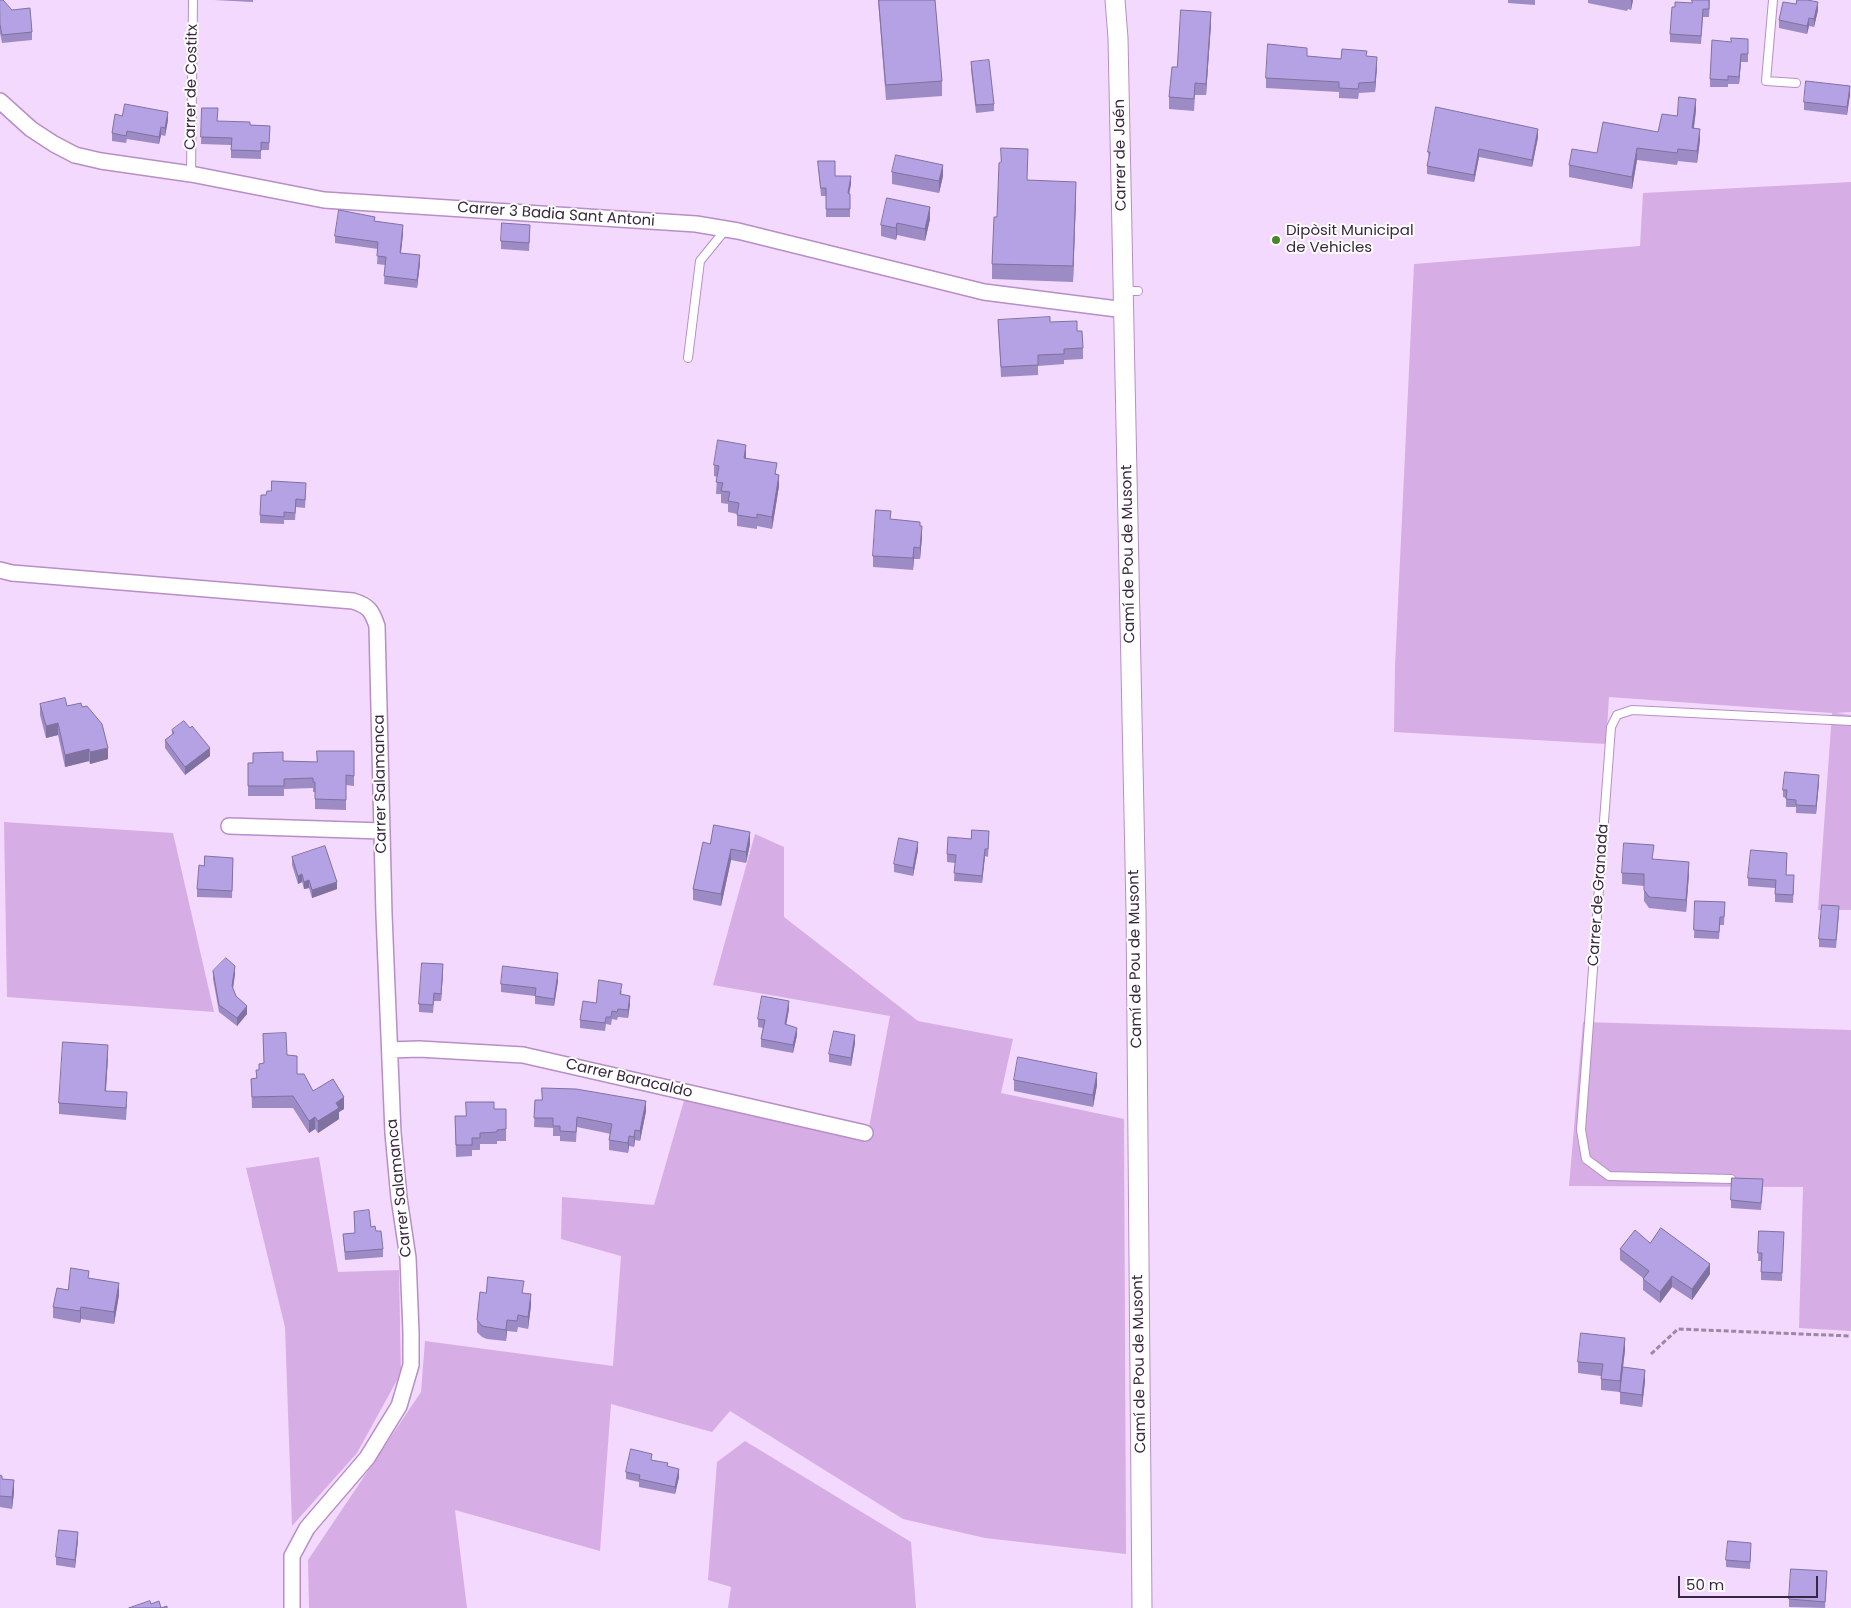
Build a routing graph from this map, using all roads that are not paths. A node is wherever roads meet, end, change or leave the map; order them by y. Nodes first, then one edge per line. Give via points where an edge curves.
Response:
1 (193, 0) edge
2 (1115, 0) edge
3 (1773, 0) edge
4 (1796, 83) dead end
5 (0, 101) edge
6 (191, 174) junction
7 (726, 229) junction
8 (1125, 310) junction
9 (688, 358) dead end
10 (0, 570) edge
11 (1851, 721) edge
12 (229, 826) dead end
13 (382, 831) junction
14 (390, 1050) junction
15 (865, 1133) dead end
16 (1731, 1179) edge
17 (292, 1608) edge
18 (1142, 1608) edge

1 - 6 lane, Carrer de Costitx
2 - 8 street, Carrer de Jaén via 1131,291
3 - 4 lane via 1766,81
5 - 6 street, Carrer 3 Badia Sant Antoni via 31,129 75,155
6 - 7 street, Carrer 3 Badia Sant Antoni via 324,200
7 - 8 street, Carrer 3 Badia Sant Antoni via 984,292
7 - 9 lane via 700,261
8 - 18 street, Camí de Pou de Musont via 1136,910
10 - 13 street, Carrer Salamanca via 363,604 372,613 377,626
11 - 16 lane, Carrer de Granada via 1632,710 1617,715 1611,727 1581,1130 1586,1159 1609,1176
12 - 13 street
13 - 14 street, Carrer Salamanca
14 - 15 street, Carrer Baracaldo via 523,1055
14 - 17 street, Carrer Salamanca via 393,1133 408,1258 411,1365 399,1406 367,1458 306,1528 292,1556

